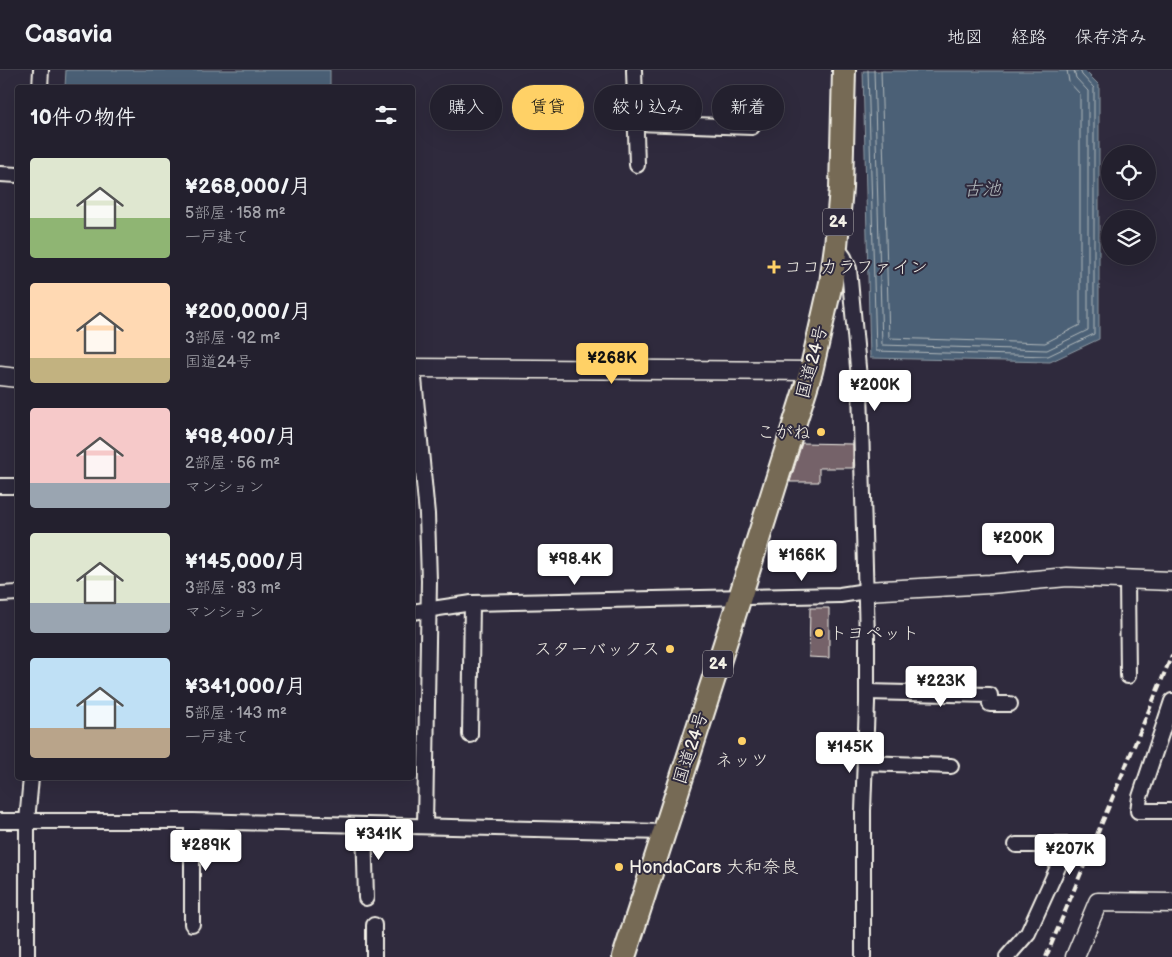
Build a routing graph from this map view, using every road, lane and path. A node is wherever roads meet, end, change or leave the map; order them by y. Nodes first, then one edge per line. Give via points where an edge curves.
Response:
1 (41, 70) edge
2 (634, 70) edge
3 (844, 70) edge
4 (40, 85) edge
5 (635, 85) edge
6 (636, 130) edge
7 (637, 165) dead end
8 (0, 174) edge
9 (15, 175) edge
10 (836, 246) junction
11 (415, 368) edge
12 (811, 371) junction
13 (0, 376) edge
14 (15, 378) edge
15 (415, 389) edge
16 (0, 486) edge
17 (15, 486) edge
18 (1128, 579) junction
19 (1172, 581) edge
20 (866, 591) junction
21 (15, 593) edge
22 (0, 594) edge
23 (740, 597) junction
24 (472, 603) junction
25 (427, 611) junction
26 (415, 612) edge
27 (1128, 676) dead end
28 (867, 692) junction
29 (1172, 701) edge
30 (1010, 704) dead end
31 (1168, 725) edge
32 (470, 735) dead end
33 (865, 763) junction
34 (951, 766) dead end
35 (31, 780) edge
36 (1172, 811) edge
37 (0, 820) edge
38 (27, 821) junction
39 (192, 821) junction
40 (364, 825) junction
41 (425, 826) junction
42 (664, 832) junction
43 (1016, 845) dead end
44 (366, 898) dead end
45 (1172, 903) edge
46 (192, 924) dead end
47 (374, 925) dead end
48 (27, 957) edge
49 (374, 957) edge
50 (624, 957) edge
51 (863, 957) edge
52 (1007, 957) edge
53 (1075, 957) edge

1 - 4 street
2 - 5 street
3 - 10 highway, 国道24号 / 24
6 - 7 street
8 - 9 street
10 - 12 highway, 国道24号 / 24
10 - 20 street via 849,269 860,389
11 - 12 street
12 - 23 highway, 国道24号 / 24
13 - 14 street
15 - 25 street via 427,514
16 - 17 street
18 - 19 street
18 - 20 street via 1067,577
18 - 27 street
20 - 23 street via 840,595
20 - 28 street
21 - 22 street
23 - 24 street
23 - 42 highway, 国道24号 / 24
24 - 25 street
24 - 32 street
25 - 26 street
25 - 41 street
28 - 30 street via 990,695 990,704
28 - 33 street
29 - 31 street
31 - 36 street via 1140,797 1138,811
33 - 34 street
33 - 51 street
35 - 38 street
37 - 38 street
38 - 39 street
38 - 48 street
39 - 40 street
39 - 46 street
40 - 41 street
40 - 44 street
41 - 42 street
42 - 50 highway, 国道24号 / 24
43 - 52 street via 1068,845 1028,933
45 - 53 street via 1098,902
47 - 49 street

